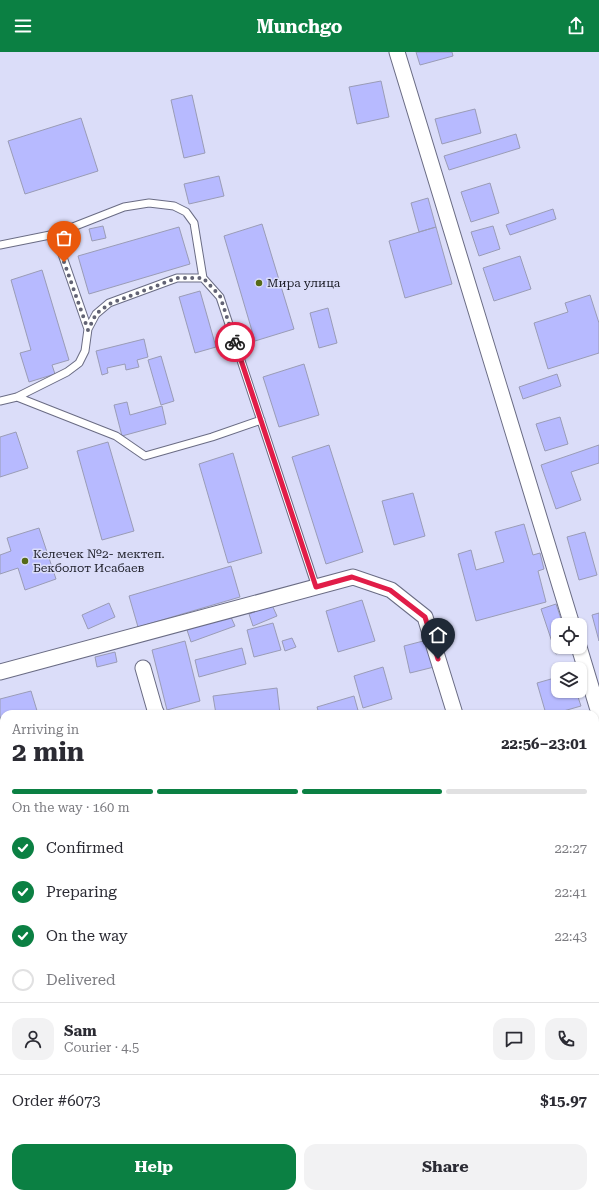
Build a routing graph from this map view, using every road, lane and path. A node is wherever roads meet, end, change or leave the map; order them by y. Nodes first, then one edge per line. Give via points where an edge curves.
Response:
1 (398, 52) edge
2 (55, 234) junction
3 (0, 245) edge
4 (203, 278) junction
5 (88, 330) junction
6 (16, 397) junction
7 (0, 401) edge
8 (261, 420) junction
9 (316, 587) junction
10 (570, 618) edge
11 (581, 654) edge
12 (143, 668) dead end
13 (0, 672) edge
14 (155, 710) edge
15 (454, 710) edge
16 (598, 710) edge

1 - 10 street
2 - 3 lane
2 - 4 lane via 124,207 149,203 174,206 186,212 194,223
2 - 5 lane
4 - 5 lane via 177,278 109,304 96,314
4 - 8 lane via 220,296
5 - 6 lane via 85,351 79,363 68,372
6 - 7 lane
6 - 8 lane via 116,436 146,456
8 - 9 lane
9 - 13 street
9 - 15 street via 352,577 390,590 425,617
11 - 16 street
12 - 14 street

